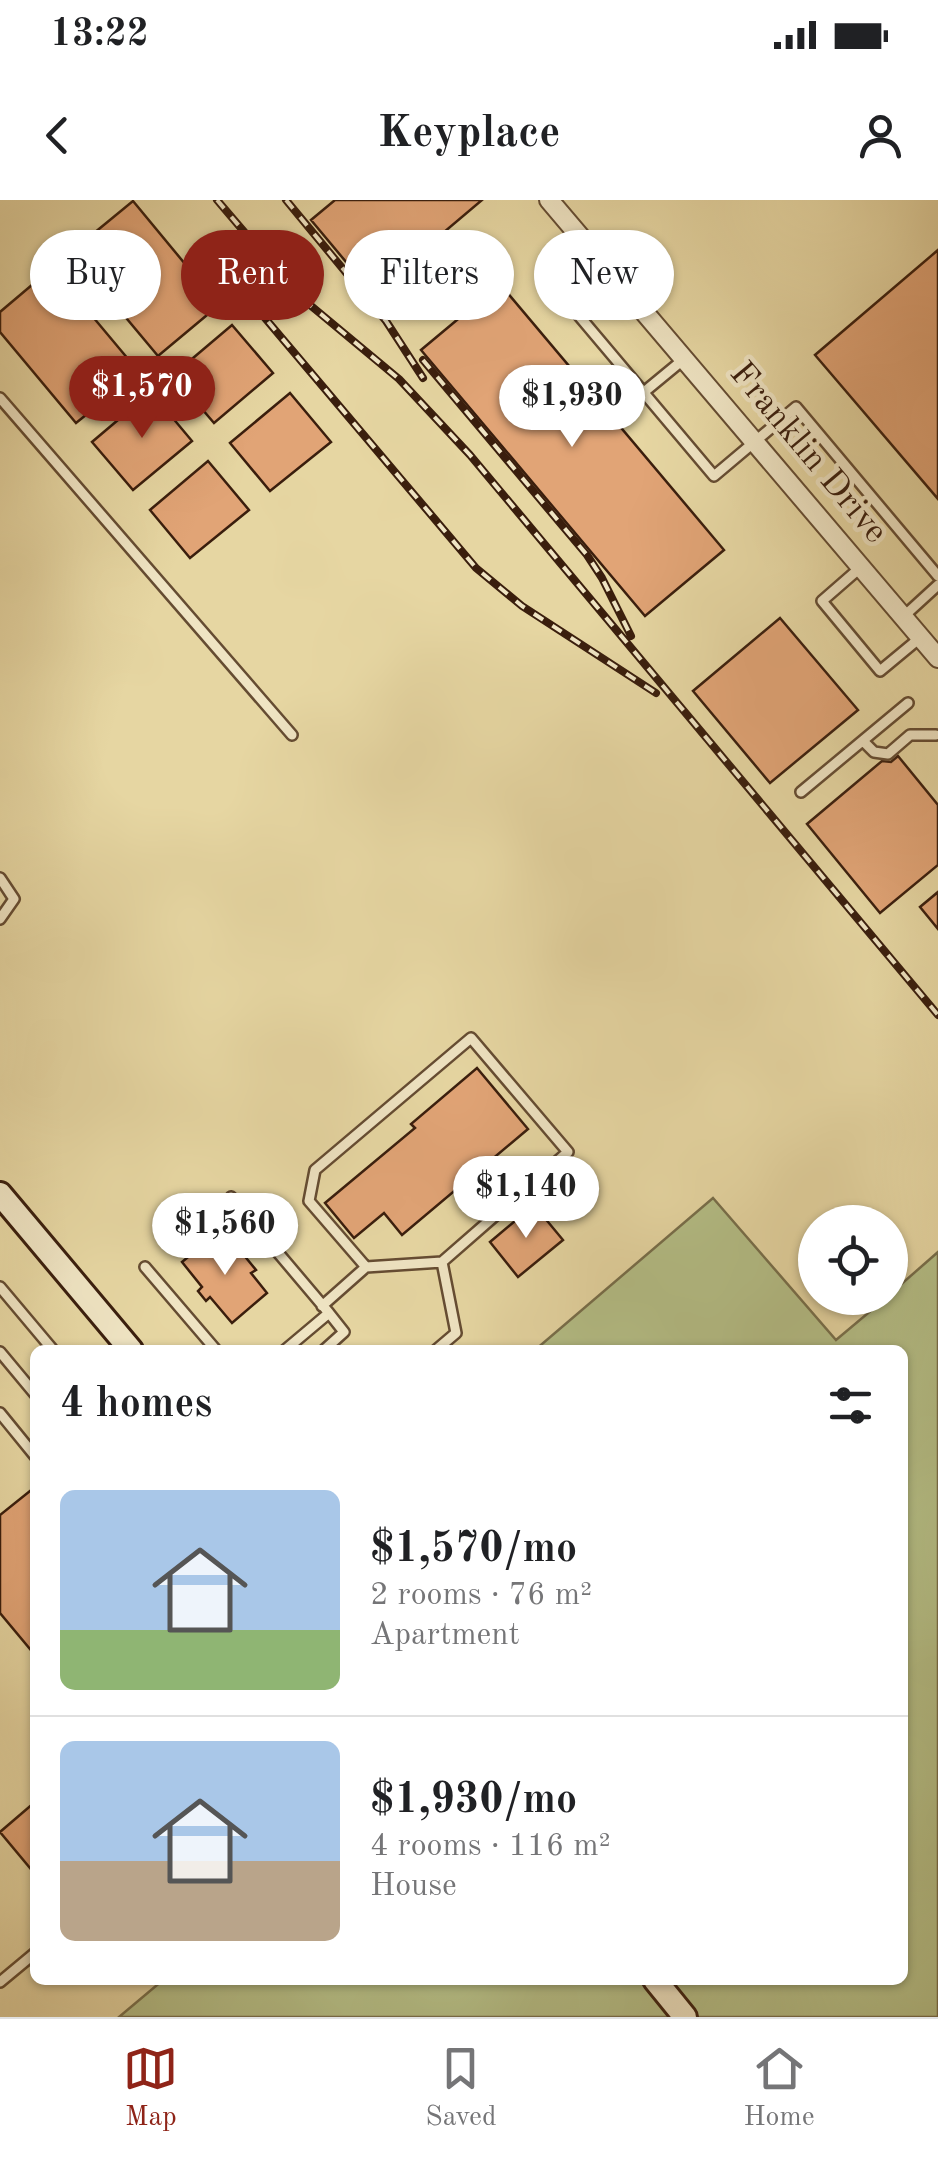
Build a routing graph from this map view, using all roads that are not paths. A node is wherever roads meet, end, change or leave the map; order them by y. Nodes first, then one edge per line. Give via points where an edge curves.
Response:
1 (549, 200) edge
2 (575, 230) edge
3 (583, 320) edge
4 (653, 320) edge
5 (685, 358) junction
6 (644, 392) junction
7 (0, 398) edge
8 (756, 442) junction
9 (861, 566) junction
10 (938, 576) edge
11 (938, 585) edge
12 (903, 617) junction
13 (920, 637) junction
14 (938, 658) edge
15 (908, 704) dead end
16 (292, 735) dead end
17 (937, 735) edge
18 (862, 741) junction
19 (801, 792) dead end
20 (0, 878) edge
21 (0, 919) edge
22 (0, 1194) edge
23 (231, 1197) dead end
24 (442, 1262) junction
25 (145, 1267) dead end
26 (366, 1267) junction
27 (0, 1287) edge
28 (325, 1310) junction
29 (49, 1345) edge
30 (127, 1345) edge
31 (212, 1345) edge
32 (290, 1345) edge
33 (330, 1345) edge
34 (442, 1345) edge
35 (0, 1352) edge
36 (30, 1388) edge
37 (0, 1413) edge
38 (30, 1450) edge
39 (30, 1957) edge
40 (0, 1982) edge
41 (659, 1985) edge
42 (685, 2017) edge

1 - 2 street, Franklin Drive
3 - 6 lane
4 - 5 street, Franklin Drive
5 - 6 lane
5 - 8 street, Franklin Drive
6 - 8 lane via 714,476
7 - 16 lane
8 - 9 street, Franklin Drive
8 - 10 lane via 796,407
9 - 12 street, Franklin Drive
9 - 13 lane via 822,601 880,671
11 - 12 lane
12 - 13 street, Franklin Drive
13 - 14 street, Franklin Drive
15 - 18 lane
17 - 18 lane via 910,735 888,754
18 - 19 lane
20 - 21 lane via 14,899
22 - 30 street
23 - 28 lane
24 - 26 lane
24 - 26 lane via 568,1152 471,1038 315,1170 309,1200
24 - 34 lane via 456,1334
25 - 31 lane
26 - 28 lane
27 - 29 lane
28 - 32 lane
28 - 33 lane via 344,1332
35 - 36 lane
37 - 38 lane
39 - 40 lane
41 - 42 street

